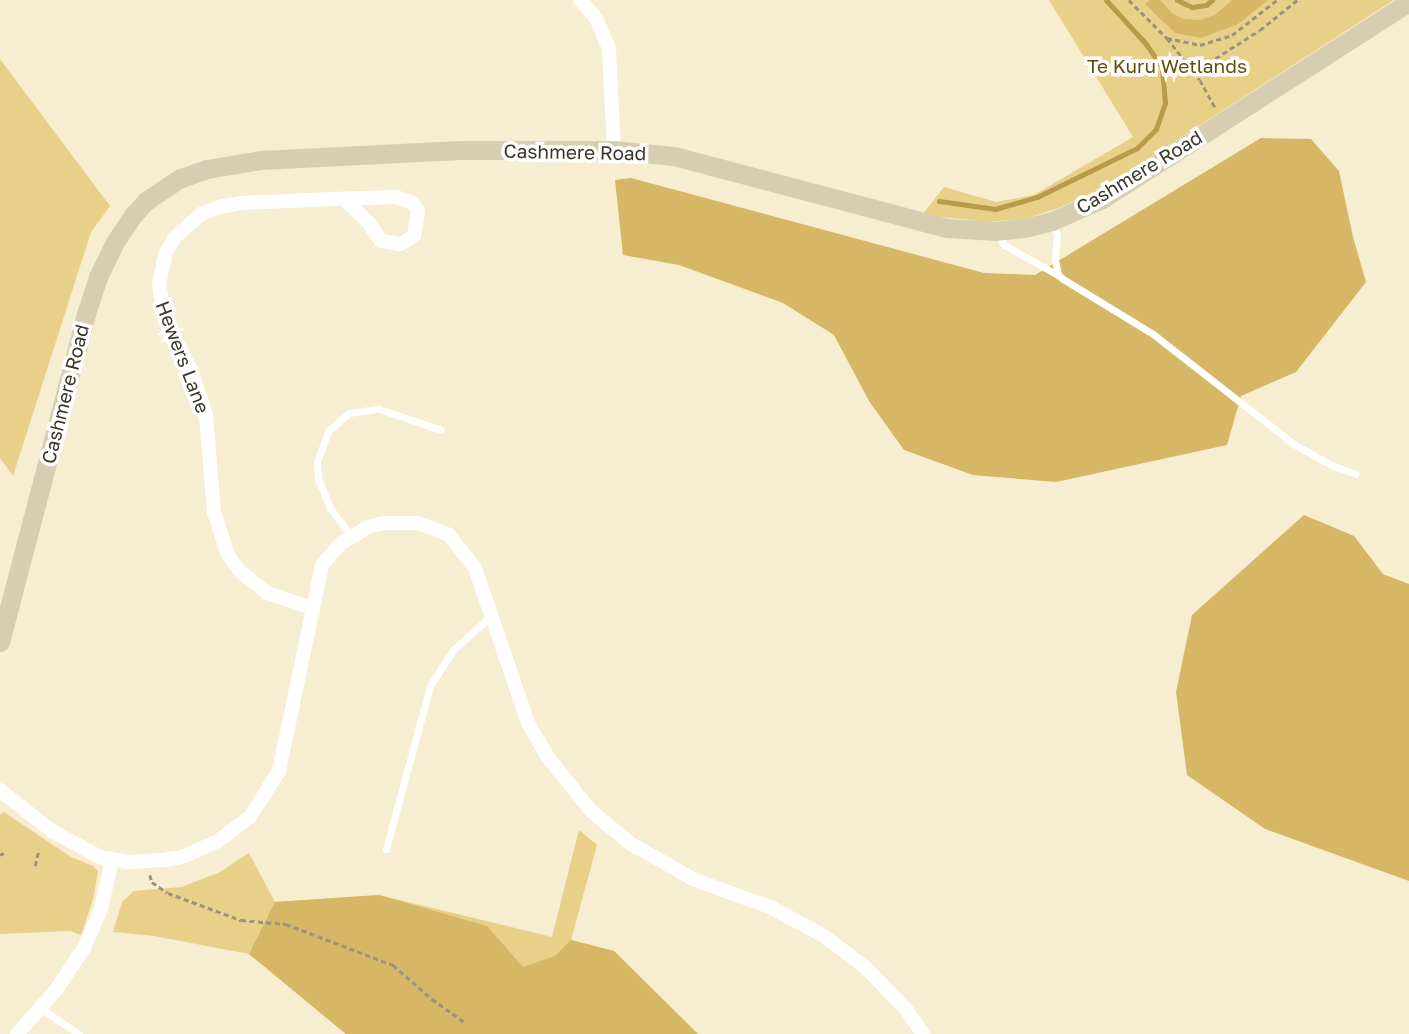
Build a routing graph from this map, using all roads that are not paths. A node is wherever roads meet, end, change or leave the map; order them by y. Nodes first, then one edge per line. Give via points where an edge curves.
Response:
1 (580, 0) edge
2 (1409, 2) edge
3 (614, 150) junction
4 (344, 199) junction
5 (1052, 221) junction
6 (995, 231) junction
7 (1058, 275) junction
8 (441, 430) dead end
9 (1356, 474) dead end
10 (351, 536) junction
11 (312, 608) junction
12 (492, 615) junction
13 (0, 642) edge
14 (0, 790) edge
15 (386, 849) dead end
16 (112, 860) junction
17 (39, 1007) junction
18 (17, 1034) edge
19 (79, 1034) edge
20 (923, 1034) edge

1 - 3 street via 596,18 609,49
2 - 5 street, Cashmere Road via 1102,198
3 - 6 street, Cashmere Road via 674,156 947,228
3 - 13 street, Cashmere Road via 460,150 261,160 196,172 146,201 115,242 86,314
4 - 4 street, Hewers Lane via 405,198 418,211 414,236 400,244 381,241
4 - 11 street, Hewers Lane via 241,203 201,214 187,224 166,252 159,284 164,318 191,370 206,415 214,512 228,555 267,593
5 - 6 street, Cashmere Road
5 - 7 lane
6 - 7 lane via 1004,245
7 - 9 lane via 1153,334 1294,444
8 - 10 lane via 379,409 349,414 328,431 317,462 318,478 330,508
10 - 11 street via 322,565
10 - 12 street via 368,527 400,522 418,523 449,535 475,568
11 - 16 street via 284,753 260,804 235,829 182,858
12 - 15 lane via 453,650 430,686
12 - 20 street via 528,723 547,756 591,811 631,844 695,880 770,907 824,936 865,967
14 - 16 street via 66,840
16 - 17 street via 94,930 72,969
17 - 18 street
17 - 19 lane

